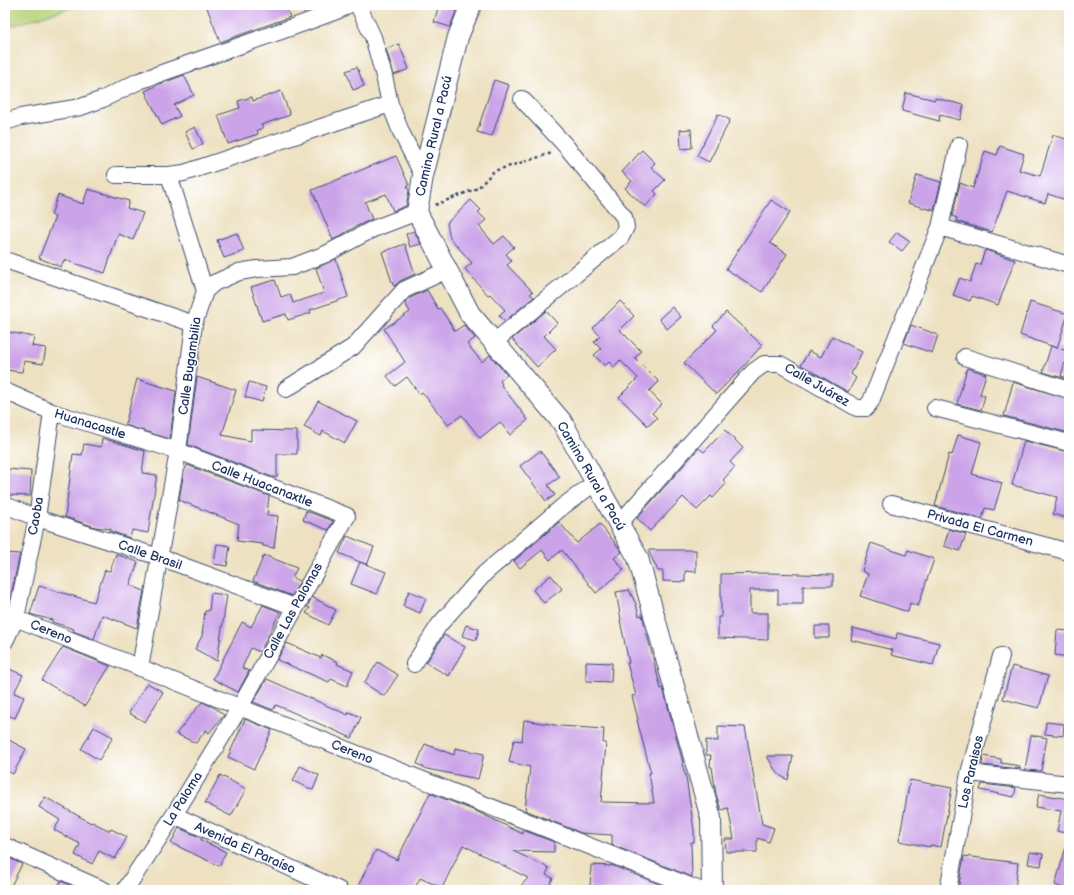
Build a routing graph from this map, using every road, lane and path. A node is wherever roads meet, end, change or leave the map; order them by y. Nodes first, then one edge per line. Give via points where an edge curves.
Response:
1 (348, 5) edge
2 (358, 5) edge
3 (471, 5) edge
4 (522, 99) dead end
5 (390, 104) junction
6 (5, 122) edge
7 (564, 145) junction
8 (959, 145) dead end
9 (169, 175) junction
10 (116, 176) dead end
11 (423, 176) junction
12 (417, 212) junction
13 (940, 228) junction
14 (5, 260) edge
15 (1067, 260) edge
16 (448, 270) junction
17 (205, 291) junction
18 (194, 324) junction
19 (494, 342) junction
20 (965, 357) dead end
21 (286, 390) dead end
22 (1069, 390) edge
23 (5, 391) edge
24 (934, 408) dead end
25 (52, 412) junction
26 (1069, 443) edge
27 (178, 451) junction
28 (596, 482) junction
29 (892, 504) dead end
30 (5, 505) edge
31 (347, 516) joint
32 (36, 518) junction
33 (619, 524) junction
34 (1069, 552) edge
35 (159, 557) junction
36 (295, 607) junction
37 (11, 616) edge
38 (5, 641) edge
39 (1000, 656) dead end
40 (414, 664) dead end
41 (140, 668) junction
42 (240, 707) junction
43 (969, 773) junction
44 (1069, 784) edge
45 (174, 815) junction
46 (5, 846) edge
47 (104, 890) edge
48 (125, 890) edge
49 (339, 890) edge
50 (700, 890) edge
51 (712, 890) edge
52 (948, 890) edge

1 - 6 street via 304,23 139,80 80,107
2 - 5 street via 373,37
3 - 11 street, Camino Rural a Pacú via 458,37
4 - 7 street
5 - 9 street via 184,173
5 - 11 street
7 - 12 path via 556,151 494,171 478,188
7 - 19 street via 624,216 626,228 621,237
8 - 13 street
9 - 10 street
9 - 17 street
11 - 12 street, Camino Rural a Pacú
12 - 16 street, Camino Rural a Pacú
12 - 17 street via 373,229 326,254 292,267 257,268 239,272 214,283
13 - 15 street
13 - 33 street, Calle Juárez via 866,408 857,408 780,364 764,364 753,372
14 - 18 street
16 - 19 street, Camino Rural a Pacú via 470,314
16 - 21 street via 404,290 353,347
17 - 18 street, Calle Bugambilia
18 - 27 street, Calle Bugambilia
19 - 28 street, Camino Rural a Pacú via 562,422
20 - 22 street
23 - 25 street, Huanacastle
24 - 26 street
25 - 27 street, Huanacastle
25 - 32 street, Caoba
27 - 31 street, Calle Huacanaxtle
27 - 35 street, Calle Bugambilia
28 - 33 street, Camino Rural a Pacú
28 - 40 street via 562,506 485,573 439,625
29 - 34 street, Privada El Carmen
30 - 32 street, Calle Brasil
31 - 36 street, Calle Las Palomas
32 - 35 street, Calle Brasil
32 - 37 street, Caoba
33 - 51 street, Camino Rural a Pacú via 638,558 711,818
35 - 36 street, Calle Brasil
35 - 41 street, Calle Bugambilia
36 - 42 street, Calle Las Palomas
37 - 38 street, Caoba
37 - 41 street, Cereno
39 - 43 street, Los Paraisos
41 - 42 street, Cereno
42 - 45 street, La Paloma
42 - 50 street, Cereno
43 - 44 street
43 - 52 street, Los Paraisos
45 - 48 street, La Paloma
45 - 49 street, Avenida El Paraíso
46 - 47 street

